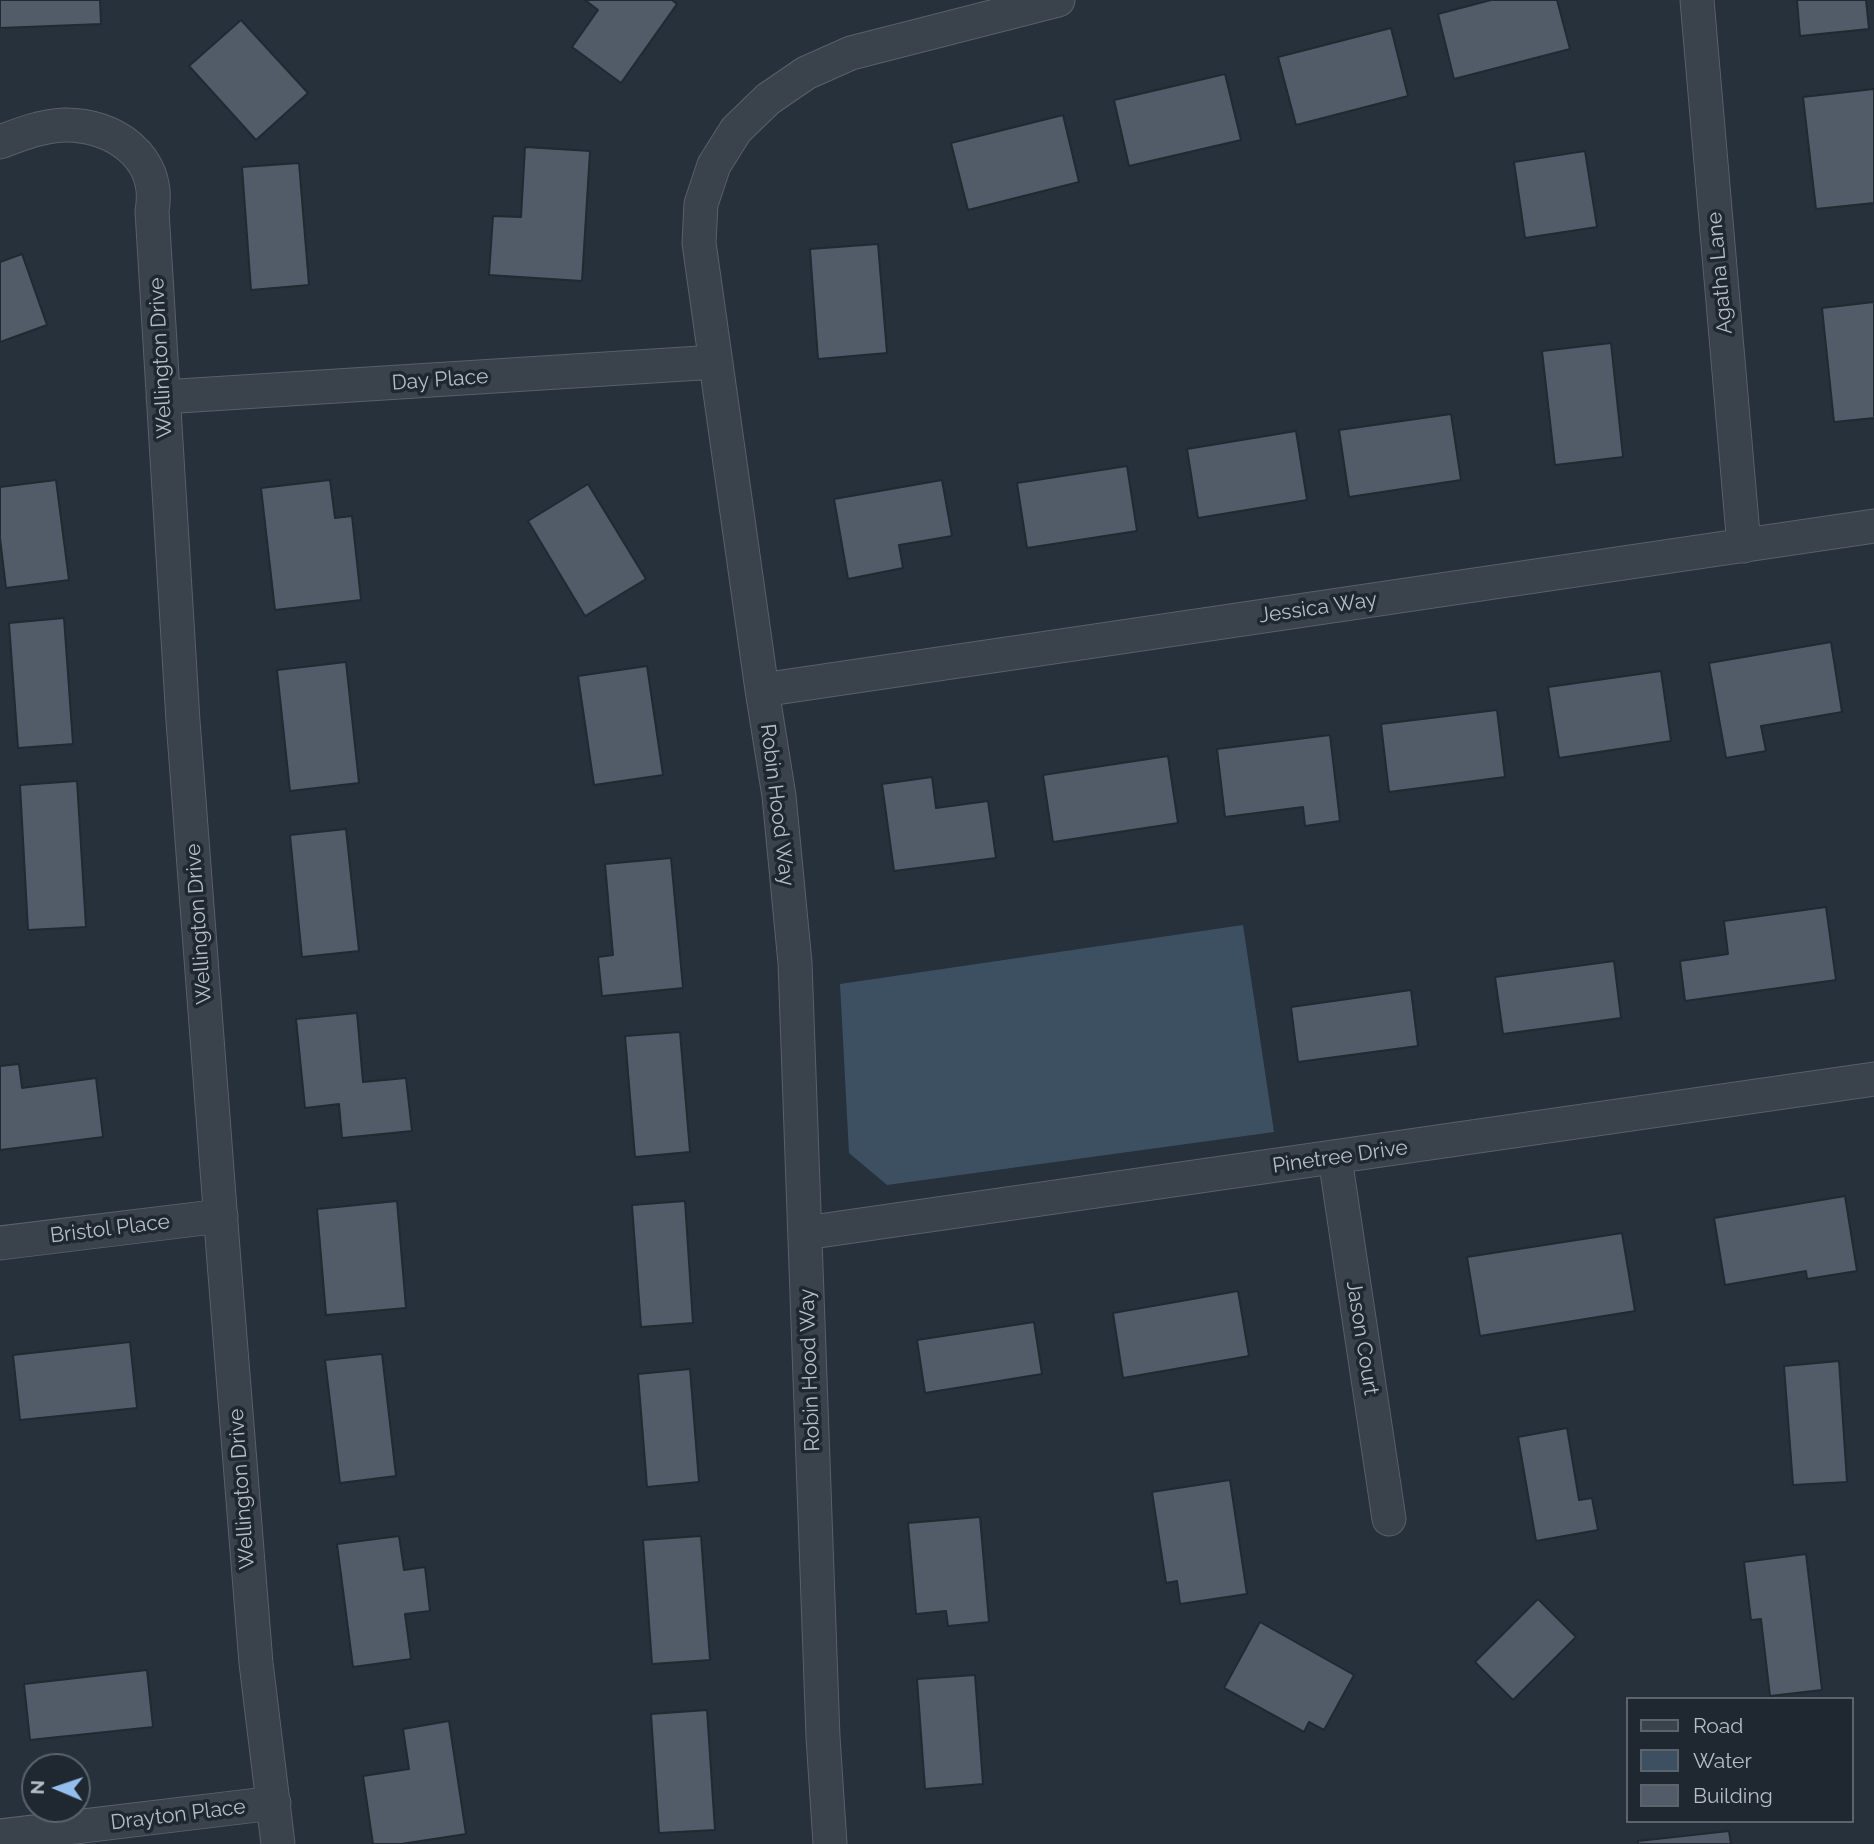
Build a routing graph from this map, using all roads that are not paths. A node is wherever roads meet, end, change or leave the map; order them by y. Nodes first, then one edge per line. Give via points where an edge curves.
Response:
1 (1058, 0) edge
2 (1697, 0) edge
3 (0, 142) edge
4 (716, 362) junction
5 (163, 397) junction
6 (1874, 526) edge
7 (1744, 546) junction
8 (762, 690) junction
9 (1874, 1079) edge
10 (1335, 1158) junction
11 (221, 1216) junction
12 (805, 1233) junction
13 (0, 1243) edge
14 (1389, 1519) dead end
15 (274, 1803) junction
16 (0, 1836) edge
17 (278, 1844) edge
18 (830, 1844) edge

1 - 4 street, Robin Hood Way via 851,53 806,73 768,99 736,130 714,165 701,204 699,243
2 - 7 street, Agatha Lane
3 - 5 street, Wellington Drive via 35,129 65,125 95,129 122,141 151,173
4 - 5 street, Day Place
4 - 8 street, Robin Hood Way
5 - 11 street, Wellington Drive
6 - 7 street, Jessica Way
7 - 8 street, Jessica Way
8 - 12 street, Robin Hood Way via 779,796 795,963
9 - 10 street, Pinetree Drive
10 - 12 street, Pinetree Drive
10 - 14 street, Jason Court
11 - 13 street, Bristol Place
11 - 15 street, Wellington Drive via 256,1663
12 - 18 street, Robin Hood Way
15 - 16 street, Drayton Place
15 - 17 street, Wellington Drive

